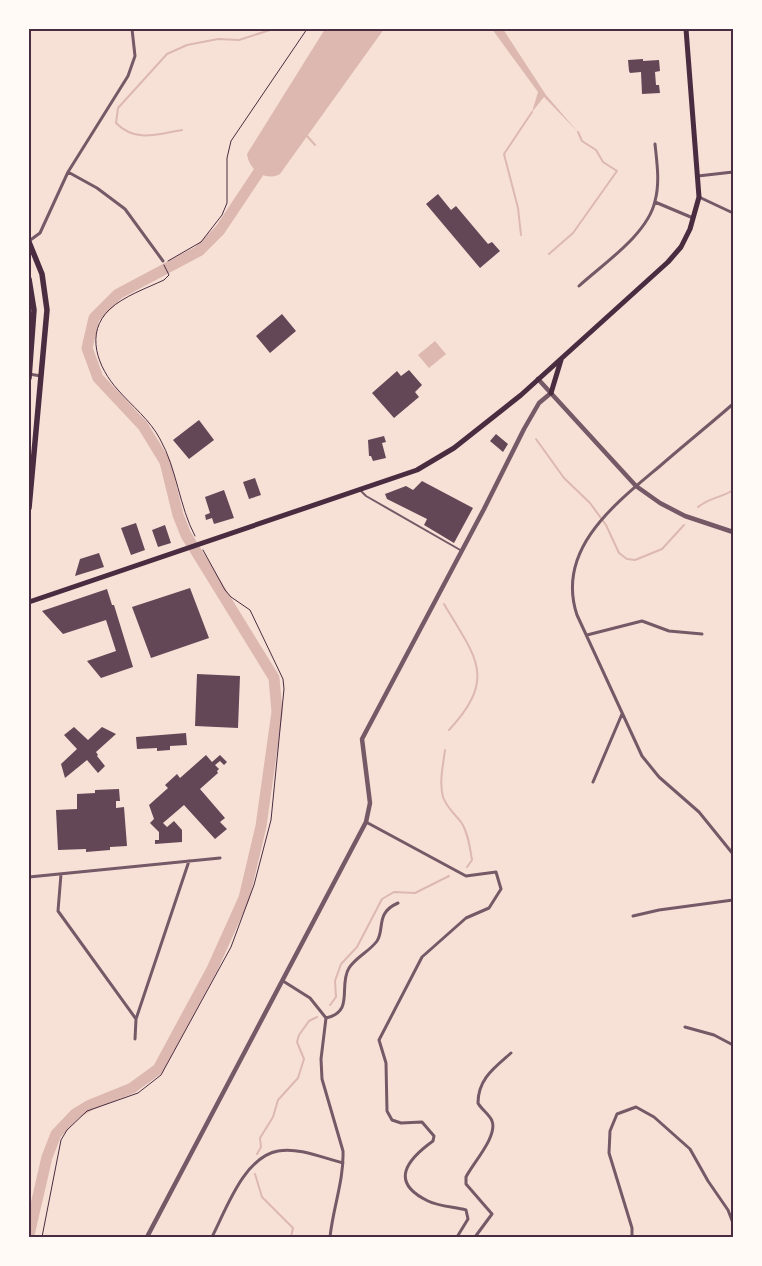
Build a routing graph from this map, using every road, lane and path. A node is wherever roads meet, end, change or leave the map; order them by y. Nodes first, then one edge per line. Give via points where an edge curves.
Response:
1 (132, 29) edge
2 (307, 29) edge
3 (686, 29) edge
4 (655, 144) dead end
5 (68, 172) junction
6 (733, 172) edge
7 (698, 176) junction
8 (699, 197) junction
9 (655, 202) junction
10 (733, 213) edge
11 (693, 219) junction
12 (29, 242) edge
13 (165, 261) joint
14 (164, 265) dead end
15 (29, 279) edge
16 (578, 286) dead end
17 (561, 359) junction
18 (29, 375) edge
19 (42, 376) junction
20 (538, 379) junction
21 (550, 393) junction
22 (733, 404) edge
23 (31, 456) edge
24 (636, 486) junction
25 (359, 489) junction
26 (29, 508) edge
27 (733, 532) edge
28 (195, 536) dead end
29 (204, 550) dead end
30 (462, 551) junction
31 (29, 602) edge
32 (702, 634) dead end
33 (587, 635) junction
34 (622, 713) junction
35 (593, 782) dead end
36 (366, 822) junction
37 (733, 854) edge
38 (220, 858) dead end
39 (189, 861) junction
40 (61, 874) junction
41 (29, 877) edge
42 (733, 900) edge
43 (398, 903) dead end
44 (633, 916) dead end
45 (282, 980) junction
46 (326, 1018) junction
47 (136, 1019) junction
48 (685, 1027) dead end
49 (135, 1039) dead end
50 (733, 1045) edge
51 (511, 1052) dead end
52 (343, 1163) junction
53 (733, 1223) edge
54 (42, 1237) edge
55 (147, 1237) edge
56 (212, 1237) edge
57 (330, 1237) edge
58 (457, 1237) edge
59 (475, 1237) edge
60 (632, 1237) edge

1 - 5 street via 135,56 128,76
2 - 13 path via 231,141 227,158 228,203 222,215 201,242
3 - 7 main road
4 - 9 street via 658,177
5 - 12 street via 40,234
5 - 13 street via 125,209
6 - 7 street
7 - 8 main road
8 - 10 street
8 - 11 main road
9 - 11 street
9 - 16 street via 637,234
11 - 17 main road via 681,247 668,262
12 - 19 main road via 46,291 47,324
14 - 28 path via 169,274 164,280 110,309 96,334 96,354 107,377 161,440
15 - 18 main road via 34,310
17 - 20 main road
17 - 21 main road
18 - 19 street
19 - 23 main road
20 - 21 street
20 - 25 main road via 434,461 409,474
21 - 24 street
21 - 30 street via 539,403 524,429
22 - 24 street
23 - 26 main road
24 - 27 street via 679,513
24 - 33 street via 604,515 585,540 573,577 574,606
25 - 30 lane
25 - 31 main road
29 - 54 path via 225,590 245,605 254,618 277,663 284,688 272,820 232,947 161,1075 138,1093 87,1111 61,1140
30 - 36 street via 362,739 370,803
32 - 33 street via 669,631 642,621
33 - 34 street
34 - 35 street
34 - 37 street via 646,761 663,781 692,805
36 - 45 street
36 - 58 street via 466,876 496,872 501,889 489,908 466,918 422,958 379,1040 386,1063 387,1111 392,1120 422,1122 434,1136 433,1141 411,1158 406,1167 404,1173 408,1185 429,1202 466,1210 468,1219
38 - 39 street
39 - 40 street
39 - 47 street
40 - 41 street
40 - 47 street via 58,911
42 - 44 street
43 - 46 street via 381,919 378,940 348,970 339,1012
45 - 46 street via 310,998
45 - 55 street
46 - 52 street via 320,1059 322,1079 343,1151
47 - 49 street
48 - 50 street via 719,1037
51 - 59 street via 483,1080 478,1092 478,1103 492,1120 494,1128 466,1177 466,1184 492,1214
52 - 56 street via 285,1151 273,1152 254,1163
52 - 57 street
53 - 60 street via 690,1149 654,1117 636,1107 617,1114 610,1131 609,1153

